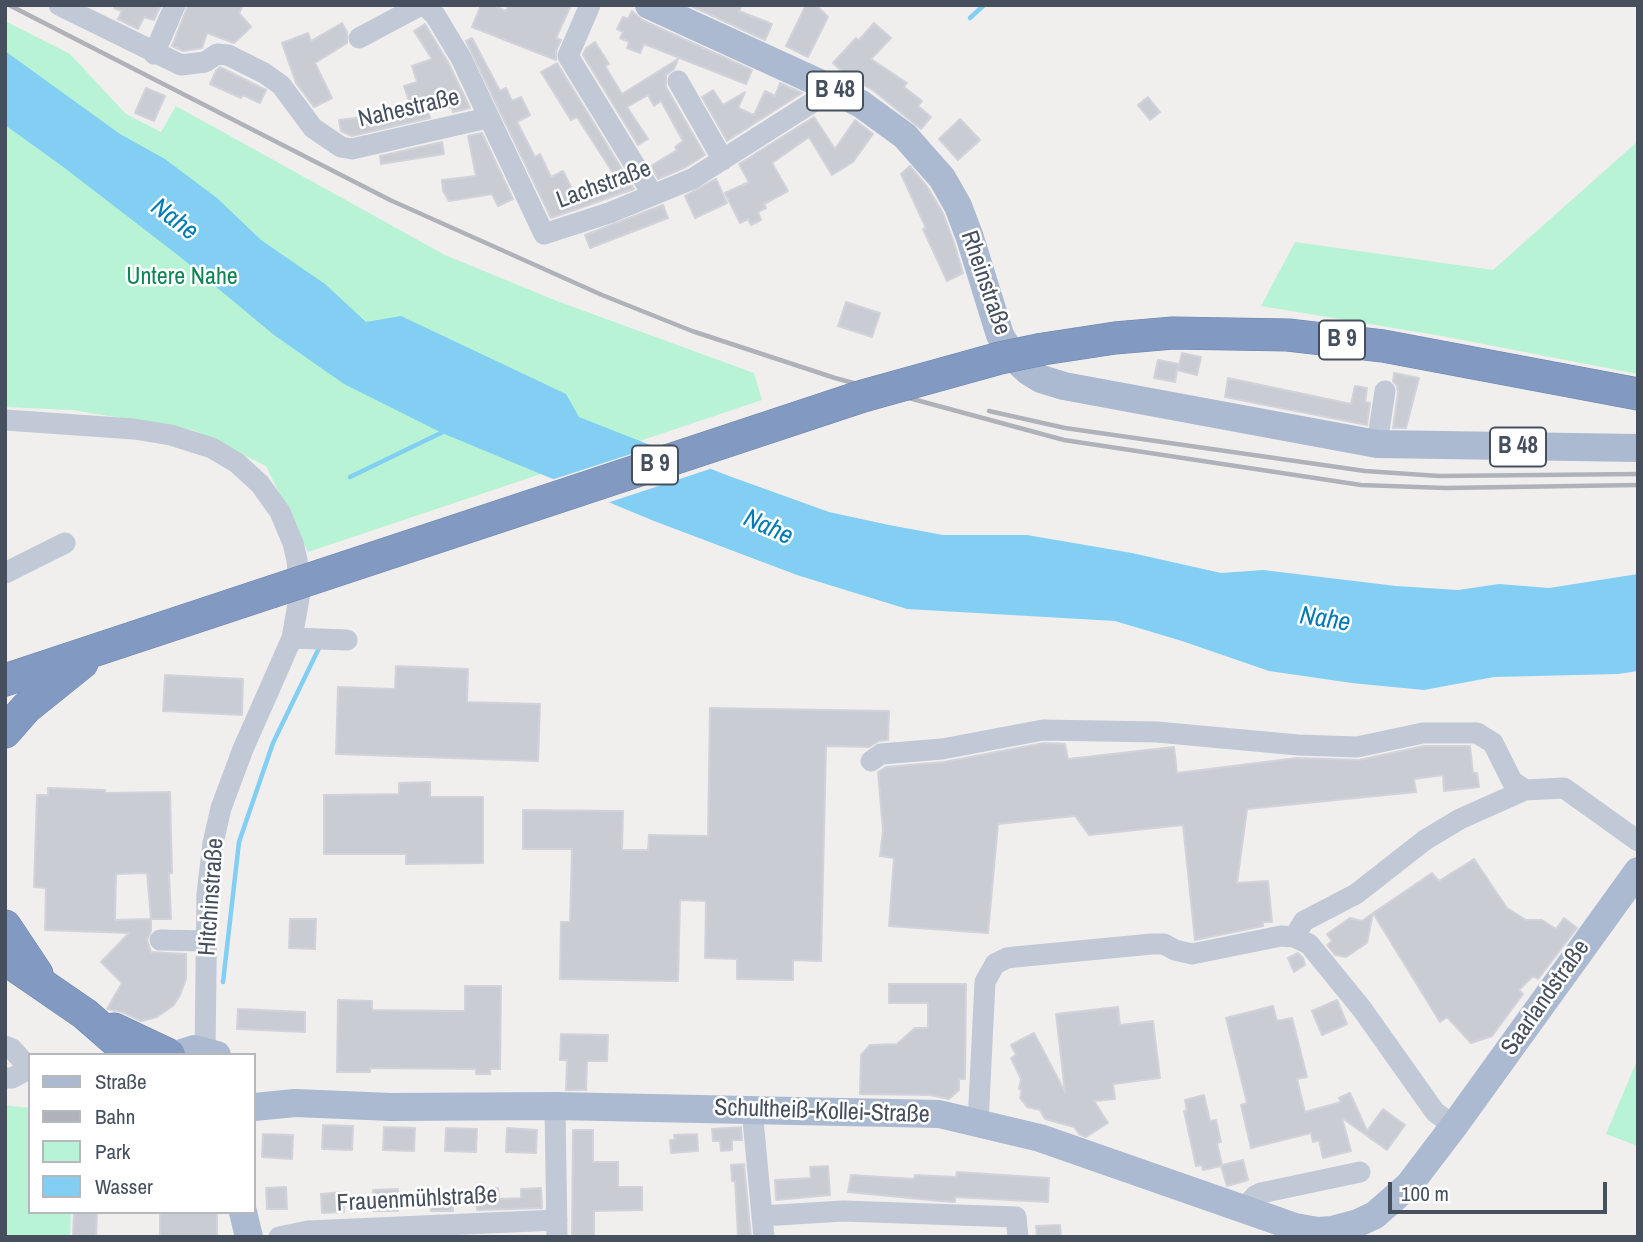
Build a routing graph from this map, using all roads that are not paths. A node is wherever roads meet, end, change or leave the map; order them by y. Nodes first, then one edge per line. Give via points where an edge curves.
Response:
1 (59, 5) edge
2 (175, 5) edge
3 (423, 5) edge
4 (590, 5) edge
5 (649, 5) edge
6 (359, 38) dead end
7 (154, 54) junction
8 (678, 81) dead end
9 (828, 87) junction
10 (487, 118) junction
11 (723, 160) junction
12 (653, 195) junction
13 (1385, 391) dead end
14 (1638, 394) edge
15 (5, 420) edge
16 (1388, 445) junction
17 (1638, 448) edge
18 (65, 543) dead end
19 (5, 573) edge
20 (292, 638) junction
21 (347, 640) dead end
22 (100, 649) junction
23 (5, 680) edge
24 (5, 732) edge
25 (871, 761) dead end
26 (1525, 790) junction
27 (1638, 841) edge
28 (1638, 871) edge
29 (5, 926) edge
30 (1294, 937) junction
31 (160, 940) dead end
32 (206, 941) junction
33 (9, 963) edge
34 (46, 987) junction
35 (85, 1014) junction
36 (5, 1046) edge
37 (211, 1052) edge
38 (130, 1053) edge
39 (165, 1053) edge
40 (182, 1053) edge
41 (28, 1067) edge
42 (28, 1070) edge
43 (5, 1078) edge
44 (256, 1093) edge
45 (295, 1103) junction
46 (555, 1106) junction
47 (256, 1107) edge
48 (752, 1110) junction
49 (978, 1124) junction
50 (1454, 1126) junction
51 (1360, 1172) dead end
52 (243, 1214) edge
53 (1263, 1222) edge
54 (763, 1226) edge
55 (1017, 1227) edge
56 (557, 1228) edge
57 (1324, 1234) edge
58 (249, 1237) edge
59 (279, 1237) edge

1 - 7 street, Nahestraße
2 - 7 street
3 - 6 street, Lachstraße
3 - 10 street, Lachstraße via 435,15 461,58
4 - 12 street via 568,56
5 - 9 main road, Rheinstraße / B 48
7 - 10 street, Nahestraße via 181,65 228,55 281,85 313,128 341,147 352,149
8 - 11 street
9 - 11 street, Lachstraße via 821,97
9 - 16 main road, Rheinstraße / B 48 via 905,136 942,178 970,238 1000,335 1028,371 1064,386
10 - 12 street, Lachstraße via 544,234
11 - 12 street, Lachstraße
13 - 16 street
14 - 22 highway, B 9, bridge via 1383,346 1287,335 1173,333 1043,349 863,396
15 - 20 street, Hitchinstraße via 153,432 198,443 237,463 271,497 293,543 300,593
16 - 17 main road, B 48
18 - 19 street
20 - 21 street
20 - 32 street, Hitchinstraße via 221,808 210,864
22 - 23 highway, B 9
22 - 24 highway via 26,708
25 - 26 street via 881,754 942,749 1043,730 1157,732 1357,747 1423,733 1477,733 1493,743 1512,781
26 - 27 street via 1564,788
26 - 30 street via 1425,840 1356,894 1304,921
28 - 50 main road, Saarlandstraße
29 - 34 highway
30 - 49 street via 1192,954 1152,944 1015,957 995,964 985,982
30 - 50 street via 1309,944 1435,1112
31 - 32 street
32 - 37 street, Hitchinstraße
33 - 34 highway
34 - 35 highway
35 - 38 highway
35 - 39 highway
36 - 41 street
37 - 40 main road via 194,1049
42 - 43 street
44 - 45 main road, Schultheiß-Kollei-Straße
45 - 46 main road, Schultheiß-Kollei-Straße
45 - 47 main road, Schultheiß-Kollei-Straße
46 - 48 main road, Schultheiß-Kollei-Straße
46 - 56 street
48 - 49 main road, Schultheiß-Kollei-Straße via 939,1114
48 - 54 street
49 - 53 main road, Schultheiß-Kollei-Straße via 1040,1138
50 - 57 main road, Saarlandstraße via 1393,1201 1376,1215
51 - 53 street via 1261,1192 1255,1196
52 - 58 main road
53 - 57 main road, Schultheiß-Kollei-Straße
54 - 55 street via 843,1211
56 - 59 street, Frauenmühlstraße via 308,1231

